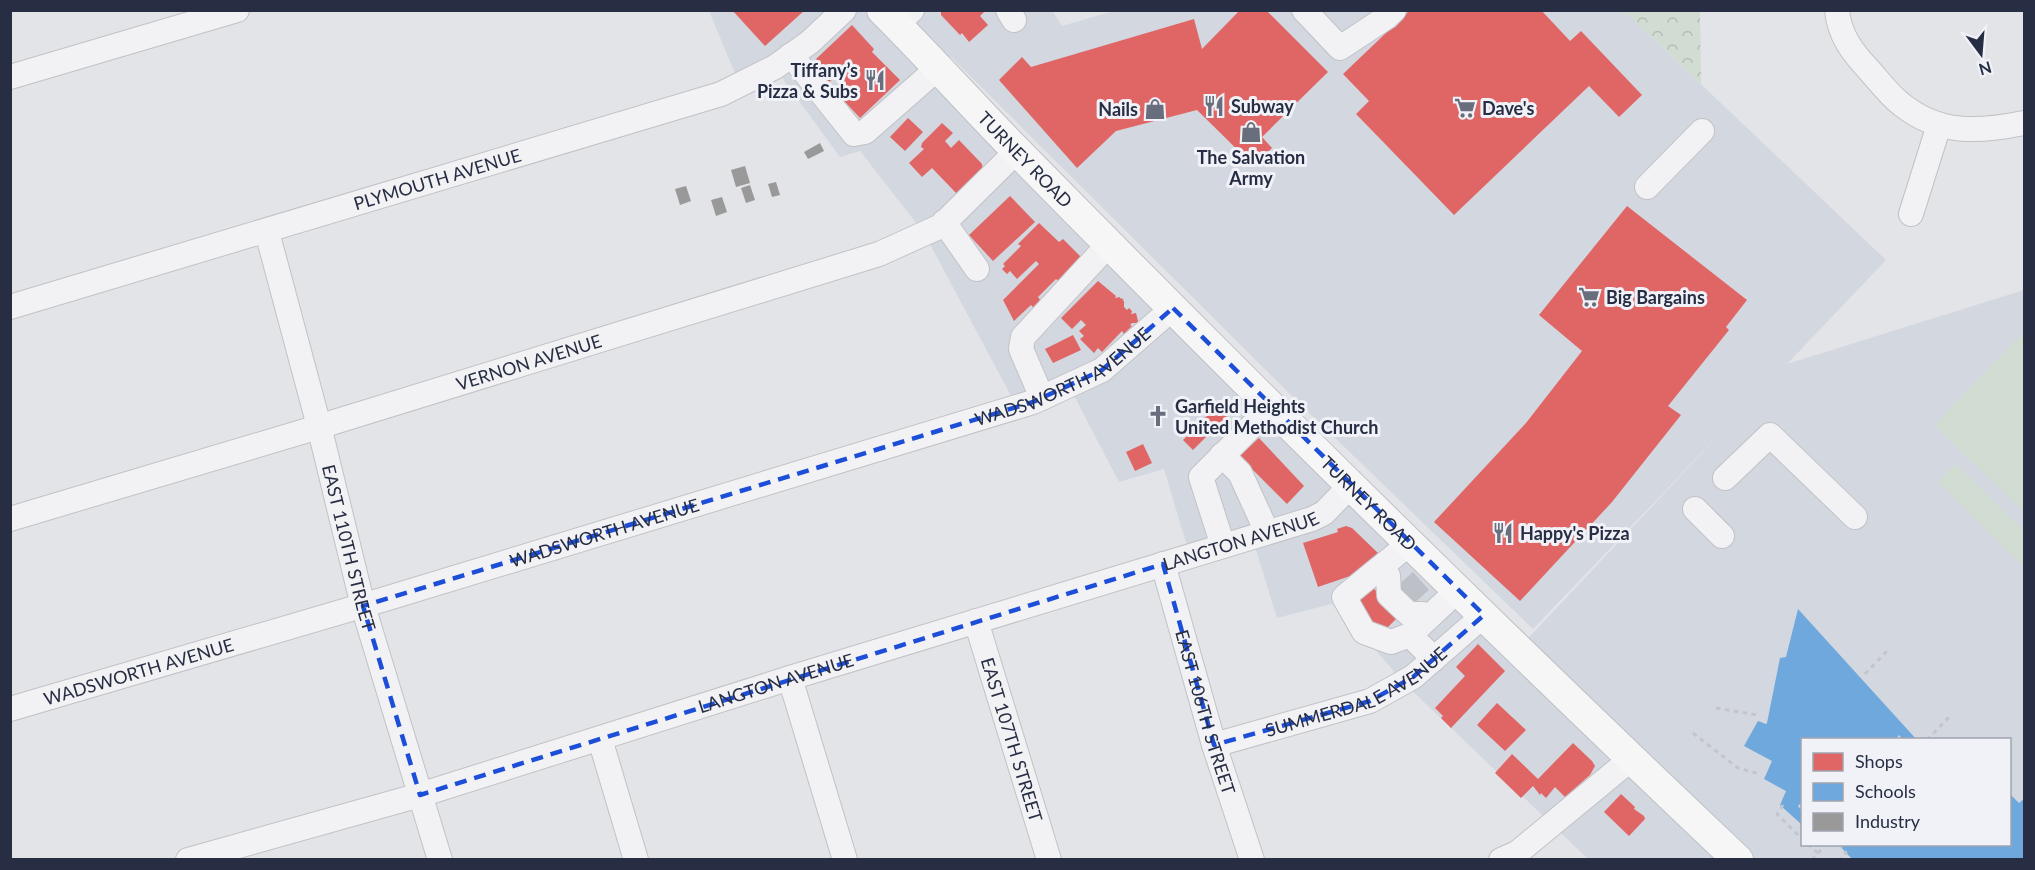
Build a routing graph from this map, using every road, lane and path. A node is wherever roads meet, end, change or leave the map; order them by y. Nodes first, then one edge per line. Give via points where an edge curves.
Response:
1 (237, 10) edge
2 (844, 10) edge
3 (1304, 10) edge
4 (1394, 10) edge
5 (1837, 10) edge
6 (897, 15) edge
7 (791, 55) junction
8 (938, 68) junction
9 (10, 76) edge
10 (2025, 123) edge
11 (1939, 125) junction
12 (1702, 131) dead end
13 (1017, 151) junction
14 (1647, 187) dead end
15 (1911, 214) dead end
16 (944, 222) junction
17 (267, 232) junction
18 (1109, 244) junction
19 (977, 269) dead end
20 (10, 308) edge
21 (1173, 308) junction
22 (1042, 398) junction
23 (1271, 407) junction
24 (319, 426) junction
25 (1222, 455) junction
26 (1725, 478) dead end
27 (1350, 486) junction
28 (1695, 509) dead end
29 (1855, 518) dead end
30 (10, 519) edge
31 (1267, 532) junction
32 (1722, 536) dead end
33 (1409, 544) junction
34 (1223, 546) junction
35 (1163, 564) junction
36 (1391, 575) junction
37 (1458, 590) junction
38 (363, 606) junction
39 (1425, 611) junction
40 (1484, 615) junction
41 (976, 621) junction
42 (1410, 635) junction
43 (1888, 650) dead end
44 (1434, 659) junction
45 (1865, 674) dead end
46 (790, 678) junction
47 (1716, 708) dead end
48 (10, 709) edge
49 (1952, 714) dead end
50 (1758, 715) dead end
51 (1694, 733) dead end
52 (1929, 738) edge
53 (600, 739) junction
54 (1214, 745) junction
55 (1631, 759) junction
56 (1760, 774) dead end
57 (420, 795) junction
58 (1783, 805) dead end
59 (1801, 837) edge
60 (1810, 846) edge
61 (1824, 846) edge
62 (1841, 846) edge
63 (238, 852) edge
64 (1818, 854) junction
65 (188, 860) edge
66 (440, 860) edge
67 (636, 860) edge
68 (844, 860) edge
69 (1049, 860) edge
70 (1252, 860) edge
71 (1501, 860) edge
72 (1738, 860) edge
73 (1812, 860) edge
74 (1840, 860) edge

1 - 9 street
2 - 7 street, PLYMOUTH AVENUE
3 - 4 street via 1340,48
5 - 11 street via 1843,37 1860,61 1900,103
6 - 8 main road, TURNEY ROAD
7 - 8 street via 854,135 865,132
7 - 17 street, PLYMOUTH AVENUE via 721,94
8 - 13 main road, TURNEY ROAD
10 - 11 street via 1962,130
11 - 15 street
12 - 14 street
13 - 16 street, VERNON AVENUE
13 - 18 main road, TURNEY ROAD
16 - 19 street
16 - 24 street, VERNON AVENUE via 879,254
17 - 20 street, PLYMOUTH AVENUE
17 - 24 street, EAST 110TH STREET
18 - 21 main road, TURNEY ROAD
18 - 22 street via 1023,337 1021,349
21 - 22 street, WADSWORTH AVENUE via 1102,370
21 - 23 main road, TURNEY ROAD
22 - 38 street, WADSWORTH AVENUE
23 - 25 street
23 - 27 main road, TURNEY ROAD
24 - 30 street, VERNON AVENUE
24 - 38 street, EAST 110TH STREET
25 - 31 street via 1243,478
25 - 34 street via 1201,477
26 - 29 street via 1770,435
27 - 31 street, LANGTON AVENUE via 1324,513
27 - 33 main road, TURNEY ROAD
28 - 32 street
31 - 34 street, LANGTON AVENUE
33 - 36 street
33 - 37 main road, TURNEY ROAD
34 - 35 street, LANGTON AVENUE
35 - 41 street, LANGTON AVENUE
35 - 54 street, EAST 106TH STREET
36 - 39 street via 1389,596 1409,614
36 - 42 street via 1344,597 1364,632 1391,642
37 - 39 street
37 - 40 main road, TURNEY ROAD
38 - 48 street, WADSWORTH AVENUE
38 - 57 street, EAST 110TH STREET
39 - 42 street
40 - 44 street, SUMMERDALE AVENUE
40 - 55 main road, TURNEY ROAD
41 - 46 street, LANGTON AVENUE
41 - 69 street, EAST 107TH STREET
42 - 44 street
43 - 45 path
44 - 54 street, SUMMERDALE AVENUE via 1413,677 1370,701
46 - 53 street, LANGTON AVENUE
46 - 68 street
47 - 50 path
49 - 52 path
51 - 56 path via 1738,768
53 - 57 street, LANGTON AVENUE
53 - 67 street
54 - 70 street, EAST 106TH STREET
55 - 71 street via 1516,853
55 - 72 main road, TURNEY ROAD
57 - 63 street, LANGTON AVENUE
57 - 66 street, EAST 110TH STREET
58 - 59 path via 1777,814
60 - 64 path
61 - 64 path
62 - 74 path via 1846,853
63 - 65 street, LANGTON AVENUE
64 - 73 path

